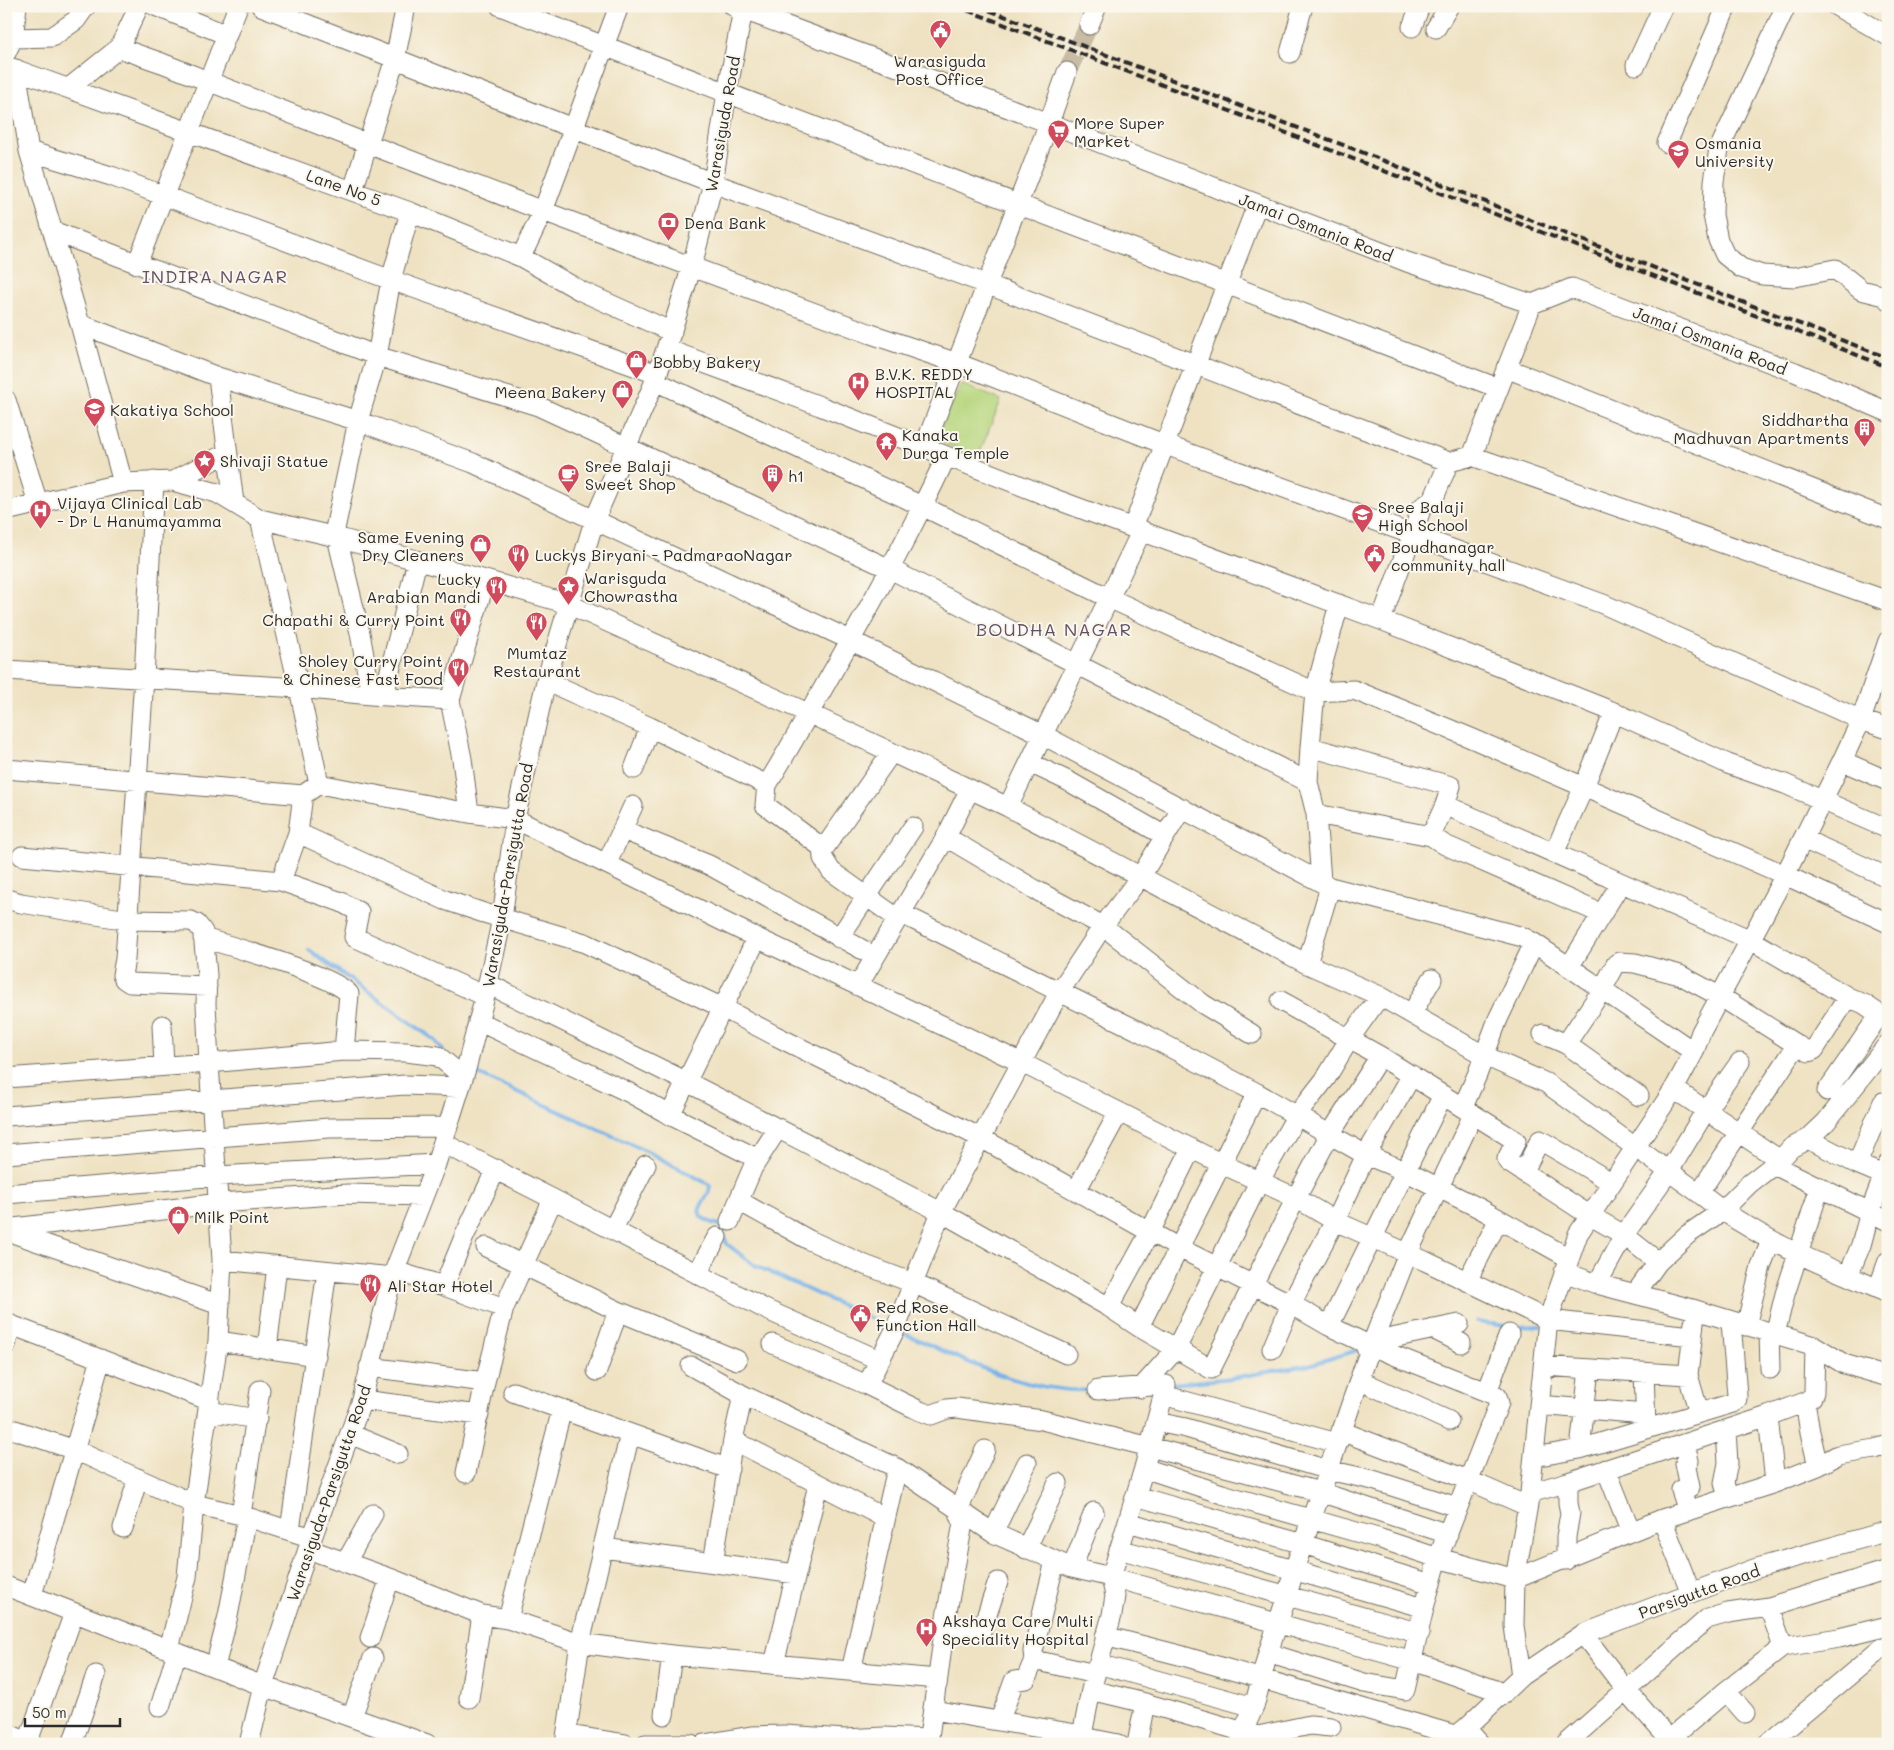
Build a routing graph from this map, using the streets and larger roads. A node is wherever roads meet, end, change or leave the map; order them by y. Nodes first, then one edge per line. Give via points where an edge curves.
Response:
1 (17, 6) edge
2 (86, 6) edge
3 (139, 6) edge
4 (155, 6) edge
5 (238, 6) edge
6 (261, 6) edge
7 (406, 6) edge
8 (500, 6) edge
9 (619, 6) edge
10 (1097, 6) edge
11 (1303, 6) edge
12 (1420, 6) edge
13 (1449, 6) edge
14 (1663, 6) edge
15 (1728, 6) edge
16 (1786, 6) edge
17 (1836, 6) edge
18 (738, 8) edge
19 (1089, 25) tunnel mouth
20 (1412, 27) dead end
21 (1436, 28) dead end
22 (227, 35) junction
23 (1888, 36) edge
24 (9, 45) edge
25 (604, 46) junction
26 (119, 48) junction
27 (1290, 53) dead end
28 (395, 59) junction
29 (1636, 65) dead end
30 (11, 68) edge
31 (1067, 72) tunnel mouth
32 (208, 82) junction
33 (69, 88) junction
34 (727, 92) junction
35 (1049, 123) junction
36 (572, 128) junction
37 (189, 132) junction
38 (1667, 143) dead end
39 (368, 144) junction
40 (29, 152) junction
41 (713, 183) junction
42 (353, 190) junction
43 (165, 197) junction
44 (1017, 204) junction
45 (1257, 205) junction
46 (543, 211) junction
47 (410, 212) junction
48 (53, 231) junction
49 (521, 257) junction
50 (137, 264) junction
51 (692, 266) junction
52 (391, 280) junction
53 (986, 284) junction
54 (1226, 284) junction
55 (1888, 300) edge
56 (1532, 304) junction
57 (80, 324) junction
58 (669, 340) junction
59 (377, 356) junction
60 (957, 363) junction
61 (1196, 365) junction
62 (1506, 368) junction
63 (218, 377) junction
64 (656, 377) junction
65 (1498, 388) junction
66 (6, 400) edge
67 (1888, 412) edge
68 (358, 420) junction
69 (1166, 446) junction
70 (625, 448) junction
71 (924, 448) junction
72 (227, 453) junction
73 (946, 456) junction
74 (1472, 456) junction
75 (1449, 462) junction
76 (154, 481) junction
77 (174, 481) junction
78 (124, 483) junction
79 (38, 503) junction
80 (234, 503) junction
81 (924, 506) junction
82 (6, 510) edge
83 (260, 519) junction
84 (1888, 519) edge
85 (594, 521) junction
86 (1138, 528) junction
87 (1411, 535) junction
88 (336, 537) junction
89 (417, 561) junction
90 (890, 569) junction
91 (485, 581) junction
92 (1110, 598) junction
93 (1888, 601) edge
94 (568, 604) junction
95 (1339, 604) junction
96 (1382, 620) junction
97 (850, 640) junction
98 (1888, 641) edge
99 (1077, 664) junction
100 (6, 670) edge
101 (144, 678) junction
102 (546, 681) junction
103 (299, 688) junction
104 (1315, 692) junction
105 (377, 695) junction
106 (450, 700) junction
107 (1614, 712) junction
108 (810, 714) junction
109 (1861, 720) junction
110 (650, 727) junction
111 (1888, 729) edge
112 (1043, 735) junction
113 (1310, 747) junction
114 (892, 753) junction
115 (1842, 761) junction
116 (1030, 763) junction
117 (6, 769) edge
118 (634, 769) dead end
119 (137, 780) junction
120 (1888, 781) edge
121 (1308, 782) junction
122 (319, 784) junction
123 (767, 786) junction
124 (1584, 787) junction
125 (970, 789) junction
126 (303, 795) junction
127 (1823, 800) junction
128 (1445, 805) junction
129 (633, 806) dead end
130 (1008, 807) junction
131 (1182, 808) junction
132 (469, 813) junction
133 (1316, 814) junction
134 (515, 820) junction
135 (913, 827) dead end
136 (1888, 829) edge
137 (623, 830) junction
138 (298, 833) junction
139 (1165, 836) junction
140 (1431, 836) junction
141 (946, 837) junction
142 (1803, 839) junction
143 (822, 847) junction
144 (1554, 853) junction
145 (22, 856) dead end
146 (607, 863) junction
147 (132, 865) junction
148 (1785, 875) junction
149 (1141, 876) junction
150 (1887, 877) edge
151 (281, 881) junction
152 (1621, 883) junction
153 (1326, 884) junction
154 (865, 896) junction
155 (6, 899) edge
156 (1602, 914) junction
157 (898, 916) junction
158 (502, 919) junction
159 (128, 920) junction
160 (1888, 924) edge
161 (1103, 926) junction
162 (203, 938) junction
163 (757, 938) junction
164 (838, 938) junction
165 (1751, 940) junction
166 (1534, 943) junction
167 (874, 956) junction
168 (1307, 964) junction
169 (1569, 967) junction
170 (1432, 979) dead end
171 (207, 986) junction
172 (858, 986) junction
173 (486, 990) junction
174 (1602, 990) junction
175 (1060, 991) junction
176 (1380, 996) junction
177 (1721, 997) junction
178 (1848, 997) junction
179 (1281, 1001) dead end
180 (723, 1008) junction
181 (1412, 1013) junction
182 (1884, 1017) edge
183 (478, 1021) junction
184 (162, 1024) dead end
185 (1252, 1034) dead end
186 (1543, 1034) dead end
187 (1350, 1038) junction
188 (1566, 1044) junction
189 (1888, 1044) edge
190 (1796, 1045) junction
191 (344, 1051) junction
192 (1694, 1052) junction
193 (1380, 1056) junction
194 (1485, 1056) junction
195 (1740, 1062) dead end
196 (209, 1063) junction
197 (1022, 1063) junction
198 (164, 1065) junction
199 (1412, 1075) junction
200 (6, 1078) edge
201 (461, 1082) junction
202 (687, 1082) junction
203 (1674, 1089) junction
204 (1827, 1091) dead end
205 (1257, 1093) junction
206 (1443, 1095) junction
207 (1639, 1096) dead end
208 (212, 1100) junction
209 (1888, 1104) edge
210 (1706, 1110) junction
211 (1468, 1111) junction
212 (1119, 1112) junction
213 (1297, 1115) junction
214 (6, 1116) edge
215 (670, 1116) junction
216 (778, 1128) junction
217 (1739, 1131) junction
218 (445, 1135) junction
219 (1330, 1136) junction
220 (215, 1138) junction
221 (981, 1138) junction
222 (1808, 1139) junction
223 (1635, 1147) junction
224 (1191, 1148) junction
225 (6, 1154) edge
226 (1366, 1156) junction
227 (758, 1159) junction
228 (1777, 1163) junction
229 (436, 1164) junction
230 (1222, 1164) junction
231 (1857, 1164) junction
232 (646, 1165) dead end
233 (496, 1169) junction
234 (1404, 1171) junction
235 (1669, 1171) junction
236 (1524, 1172) junction
237 (1886, 1172) edge
238 (218, 1176) junction
239 (1259, 1182) junction
240 (1611, 1182) junction
241 (1820, 1187) junction
242 (1438, 1188) junction
243 (1076, 1191) junction
244 (1700, 1192) junction
245 (6, 1194) edge
246 (423, 1196) junction
247 (1296, 1198) junction
248 (553, 1199) junction
249 (739, 1201) junction
250 (220, 1203) junction
251 (1722, 1211) junction
252 (941, 1212) junction
253 (1870, 1212) junction
254 (1589, 1215) junction
255 (1499, 1219) junction
256 (730, 1221) dead end
257 (1335, 1221) junction
258 (1888, 1221) edge
259 (613, 1229) junction
260 (6, 1230) edge
261 (1150, 1232) junction
262 (1624, 1235) junction
263 (717, 1237) dead end
264 (1372, 1237) junction
265 (1771, 1241) junction
266 (486, 1247) dead end
267 (1179, 1248) junction
268 (1408, 1253) junction
269 (1798, 1255) junction
270 (222, 1260) junction
271 (1888, 1261) edge
272 (1658, 1262) junction
273 (1566, 1265) junction
274 (277, 1266) junction
275 (524, 1266) junction
276 (1217, 1267) junction
277 (327, 1271) junction
278 (394, 1274) junction
279 (697, 1274) junction
280 (1848, 1276) junction
281 (1467, 1281) junction
282 (913, 1283) junction
283 (1597, 1284) junction
284 (1252, 1285) junction
285 (444, 1286) junction
286 (1883, 1291) edge
287 (1636, 1294) junction
288 (1291, 1304) junction
289 (220, 1305) junction
290 (1109, 1307) junction
291 (504, 1308) junction
292 (1696, 1310) junction
293 (618, 1311) junction
294 (1548, 1320) junction
295 (9, 1324) edge
296 (1459, 1324) dead end
297 (1739, 1324) junction
298 (1329, 1326) junction
299 (1139, 1327) junction
300 (1433, 1329) junction
301 (1772, 1333) junction
302 (1509, 1334) dead end
303 (1692, 1336) junction
304 (218, 1341) junction
305 (1462, 1343) dead end
306 (773, 1344) dead end
307 (6, 1345) edge
308 (1815, 1346) junction
309 (1364, 1348) junction
310 (267, 1349) junction
311 (1176, 1349) junction
312 (1272, 1349) dead end
313 (1066, 1354) dead end
314 (316, 1356) junction
315 (101, 1359) junction
316 (737, 1360) dead end
317 (880, 1360) junction
318 (691, 1366) dead end
319 (1543, 1366) junction
320 (370, 1367) junction
321 (1589, 1369) junction
322 (1770, 1369) dead end
323 (597, 1371) dead end
324 (1644, 1373) junction
325 (1688, 1375) junction
326 (1888, 1377) edge
327 (1359, 1380) junction
328 (486, 1382) junction
329 (867, 1385) junction
330 (1157, 1388) junction
331 (260, 1390) dead end
332 (1098, 1390) dead end
333 (513, 1392) dead end
334 (1487, 1392) junction
335 (743, 1394) junction
336 (362, 1400) junction
337 (1805, 1402) junction
338 (1539, 1405) junction
339 (209, 1406) junction
340 (1584, 1408) junction
341 (562, 1409) junction
342 (1699, 1413) junction
343 (479, 1415) junction
344 (1768, 1416) junction
345 (257, 1419) junction
346 (1449, 1421) dead end
347 (1156, 1422) junction
348 (1646, 1422) junction
349 (6, 1427) edge
350 (1726, 1430) junction
351 (350, 1434) junction
352 (630, 1434) junction
353 (1339, 1437) junction
354 (733, 1440) junction
355 (1685, 1444) junction
356 (1888, 1444) edge
357 (1150, 1447) junction
358 (1580, 1449) junction
359 (75, 1450) junction
360 (985, 1450) dead end
361 (398, 1454) dead end
362 (1534, 1457) junction
363 (1027, 1463) dead end
364 (1818, 1466) junction
365 (897, 1468) junction
366 (1144, 1468) junction
367 (729, 1469) junction
368 (1606, 1469) junction
369 (1328, 1470) junction
370 (466, 1473) dead end
371 (138, 1478) junction
372 (1468, 1480) junction
373 (1568, 1482) junction
374 (1058, 1483) dead end
375 (1775, 1483) junction
376 (818, 1485) junction
377 (1320, 1492) junction
378 (1136, 1496) junction
379 (1728, 1497) junction
380 (1529, 1499) junction
381 (194, 1504) junction
382 (1457, 1507) junction
383 (958, 1510) junction
384 (1688, 1511) junction
385 (1094, 1512) dead end
386 (372, 1514) dead end
387 (244, 1516) junction
388 (885, 1518) junction
389 (1311, 1520) junction
390 (1662, 1520) junction
391 (1128, 1522) junction
392 (123, 1528) dead end
393 (290, 1530) junction
394 (1888, 1531) edge
395 (1631, 1532) junction
396 (993, 1533) junction
397 (1448, 1534) junction
398 (310, 1543) junction
399 (1303, 1544) junction
400 (603, 1548) junction
401 (1026, 1548) junction
402 (1119, 1549) junction
403 (1438, 1558) junction
404 (1566, 1560) junction
405 (713, 1563) junction
406 (1064, 1565) junction
407 (351, 1566) junction
408 (1294, 1570) junction
409 (1888, 1570) edge
410 (796, 1574) junction
411 (1111, 1577) junction
412 (390, 1578) junction
413 (1515, 1579) junction
414 (998, 1582) dead end
415 (1430, 1584) junction
416 (6, 1586) edge
417 (1691, 1593) junction
418 (32, 1595) junction
419 (1287, 1596) junction
420 (1769, 1606) junction
421 (1424, 1608) junction
422 (74, 1613) junction
423 (482, 1615) junction
424 (508, 1619) junction
425 (944, 1622) junction
426 (1278, 1623) junction
427 (1879, 1628) edge
428 (1420, 1632) junction
429 (1583, 1634) junction
430 (1105, 1636) junction
431 (370, 1638) dead end
432 (580, 1643) junction
433 (1783, 1647) junction
434 (173, 1651) junction
435 (1885, 1651) edge
436 (1268, 1653) junction
437 (672, 1655) junction
438 (373, 1658) dead end
439 (1034, 1660) junction
440 (1413, 1661) junction
441 (774, 1664) junction
442 (215, 1667) junction
443 (852, 1671) junction
444 (96, 1675) dead end
445 (1095, 1676) junction
446 (1521, 1676) junction
447 (1261, 1680) junction
448 (937, 1682) junction
449 (263, 1686) junction
450 (1627, 1691) junction
451 (1726, 1691) junction
452 (1504, 1693) junction
453 (469, 1698) dead end
454 (1145, 1703) junction
455 (160, 1707) dead end
456 (1254, 1707) junction
457 (933, 1710) junction
458 (1745, 1713) dead end
459 (664, 1715) dead end
460 (352, 1717) junction
461 (1000, 1720) junction
462 (1331, 1727) dead end
463 (6, 1733) edge
464 (1456, 1736) edge
465 (1242, 1738) edge
466 (566, 1739) edge
467 (1082, 1739) edge
468 (785, 1740) edge
469 (419, 1742) edge
470 (928, 1742) edge
471 (1672, 1742) edge
472 (29, 1743) edge
473 (621, 1743) edge
474 (72, 1744) edge
475 (249, 1744) edge
476 (626, 1744) edge
477 (645, 1744) edge
478 (691, 1744) edge
479 (704, 1744) edge
480 (1118, 1744) edge
481 (1137, 1744) edge
482 (1480, 1744) edge
483 (1566, 1744) edge
484 (1766, 1744) edge

1 - 24 street
2 - 24 street via 76,20 52,38
3 - 26 street
4 - 22 street
5 - 22 street
6 - 28 street
7 - 28 street
8 - 25 street
9 - 25 street
10 - 19 street
11 - 27 street
12 - 20 street
13 - 21 street
14 - 29 street
15 - 38 street
16 - 55 street via 1719,149 1714,181 1718,240 1725,255 1741,268 1762,275 1795,277 1835,269 1861,290 1885,296
17 - 23 street
18 - 34 street, Warasiguda Road
18 - 35 street, Jamai Osmania Road
22 - 32 street
25 - 34 street
25 - 36 street
26 - 32 street
26 - 33 street
28 - 36 street
28 - 39 street
30 - 33 street, Lane No 5
30 - 40 street
31 - 35 street
32 - 37 street
32 - 39 street
33 - 37 street, Lane No 5
34 - 41 street, Warasiguda Road
34 - 44 street
35 - 44 street
35 - 45 street, Jamai Osmania Road
36 - 41 street
36 - 46 street
37 - 42 street, Lane No 5
37 - 43 street
39 - 42 street
39 - 46 street
40 - 43 street via 111,176
40 - 48 street
41 - 51 street, Warasiguda Road
41 - 53 street
42 - 47 street, Lane No 5
43 - 50 street
43 - 52 street
44 - 53 street
44 - 54 street
45 - 54 street
45 - 56 street, Jamai Osmania Road via 1407,262
46 - 49 street
46 - 51 street
47 - 49 street, Lane No 5
47 - 52 street
48 - 50 street
48 - 57 street
49 - 58 street, Lane No 5
50 - 59 street
51 - 58 street, Warasiguda Road
51 - 60 street
52 - 59 street
52 - 64 street
53 - 60 street
53 - 61 street
54 - 61 street
54 - 65 street
56 - 62 street
56 - 67 street, Jamai Osmania Road via 1572,288 1796,372
57 - 63 street
57 - 78 street
58 - 64 street, Warasiguda Road
58 - 71 street, Lane No 5
59 - 68 street
59 - 70 street via 538,406
60 - 69 street
60 - 71 street
61 - 69 street
61 - 75 street
62 - 65 street
62 - 84 street
63 - 68 street
63 - 72 street
64 - 70 street, Warasiguda Road
64 - 81 street
65 - 74 street
66 - 79 street
68 - 85 street via 473,463
68 - 88 street
69 - 86 street
69 - 87 street
70 - 85 street, Warasiguda Road
70 - 90 street
71 - 73 street, Lane No 5
72 - 77 street
72 - 80 street
73 - 81 street
73 - 86 street, Lane No 5
74 - 75 street
74 - 93 street
75 - 87 street via 1433,500 1422,507
76 - 77 street
76 - 78 street
76 - 101 street
77 - 80 street via 217,493
78 - 79 street
79 - 82 street
80 - 83 street
81 - 90 street
81 - 92 street
83 - 88 street
83 - 103 street
85 - 94 street, Warasiguda Road
85 - 97 street
86 - 92 street
86 - 95 street, Lane No 5
87 - 96 street
87 - 109 street via 1604,604
88 - 89 street
88 - 105 street
89 - 91 street
89 - 105 street
90 - 97 street
90 - 99 street
91 - 94 street
91 - 106 street
92 - 99 street
92 - 104 street
94 - 102 street, Warasiguda-Parsigutta Road
94 - 108 street
95 - 96 street, Lane No 5
95 - 104 street
96 - 107 street, Lane No 5
97 - 108 street
97 - 112 street
98 - 109 street
99 - 112 street
99 - 121 street
100 - 101 street
101 - 103 street
101 - 119 street
102 - 110 street
102 - 134 street, Warasiguda-Parsigutta Road
103 - 105 street
103 - 122 street
104 - 113 street
104 - 124 street via 1354,690
105 - 106 street
106 - 132 street
107 - 124 street
107 - 127 street, Lane No 5 via 1728,764
108 - 114 street
108 - 123 street
109 - 111 street
109 - 115 street
110 - 118 street
110 - 123 street
112 - 116 street
112 - 131 street
113 - 121 street
113 - 128 street via 1451,786
114 - 125 street
114 - 143 street via 827,846
115 - 120 street
115 - 127 street
116 - 130 street
116 - 139 street
117 - 119 street
119 - 126 street
119 - 147 street
121 - 133 street
122 - 126 street
122 - 132 street
123 - 143 street via 765,805
124 - 144 street
124 - 148 street
125 - 130 street
125 - 141 street
126 - 138 street
127 - 136 street, Lane No 5
127 - 142 street
128 - 140 street
128 - 144 street
129 - 137 street
130 - 149 street
131 - 139 street
131 - 153 street
132 - 134 street
133 - 140 street
133 - 153 street
134 - 146 street
134 - 158 street, Warasiguda-Parsigutta Road
135 - 154 street
137 - 146 street
137 - 164 street via 709,865
138 - 151 street
138 - 158 street via 445,900
139 - 149 street
140 - 156 street
141 - 157 street
141 - 161 street
142 - 148 street
142 - 150 street
143 - 154 street via 823,858 831,871
144 - 152 street
145 - 147 street
146 - 163 street
147 - 151 street
147 - 159 street
148 - 160 street
148 - 165 street
149 - 161 street
149 - 168 street
151 - 173 street via 341,902 359,912 354,937
152 - 156 street
152 - 165 street
153 - 166 street via 1523,937
153 - 168 street
154 - 157 street
154 - 164 street
155 - 159 street
156 - 169 street
157 - 167 street
157 - 175 street
158 - 173 street, Warasiguda-Parsigutta Road
158 - 180 street via 585,943
159 - 162 street via 191,921 203,932
159 - 171 street via 122,974 126,982
161 - 175 street
161 - 185 street via 1204,1004
162 - 171 street
162 - 191 street via 256,953 346,989 349,994
163 - 172 street
163 - 180 street
164 - 167 street
165 - 177 street
165 - 178 street
166 - 169 street
166 - 194 street via 1498,1018
167 - 172 street
168 - 176 street
169 - 174 street
170 - 181 street
171 - 196 street
172 - 197 street
173 - 183 street, Warasiguda-Parsigutta Road
173 - 202 street
174 - 177 street via 1619,962 1635,963 1680,976
174 - 188 street
174 - 192 street
175 - 197 street
175 - 205 street
176 - 181 street
176 - 187 street
177 - 190 street
177 - 192 street via 1701,1032
178 - 182 street
178 - 190 street via 1814,1050 1809,1052
179 - 187 street
180 - 202 street
180 - 221 street
181 - 194 street
182 - 204 street
183 - 201 street, Warasiguda-Parsigutta Road
183 - 215 street via 630,1093
184 - 198 street
186 - 188 street
187 - 193 street
187 - 213 street via 1326,1078
188 - 207 street
189 - 222 street via 1826,1122
190 - 217 street
191 - 196 street
191 - 201 street via 438,1056
192 - 203 street
193 - 199 street
193 - 219 street
194 - 211 street
194 - 223 street via 1546,1083
195 - 210 street
196 - 198 street
196 - 208 street
197 - 212 street
197 - 221 street
198 - 200 street
199 - 206 street
199 - 226 street
201 - 208 street
201 - 218 street, Warasiguda-Parsigutta Road
202 - 215 street
202 - 216 street
203 - 210 street
203 - 223 street
205 - 213 street
205 - 230 street
206 - 211 street
206 - 234 street
208 - 214 street
208 - 220 street
209 - 231 street via 1883,1102
210 - 217 street
210 - 235 street
211 - 236 street via 1516,1141 1507,1160
211 - 242 street
212 - 224 street
212 - 243 street
213 - 219 street
213 - 239 street
215 - 227 street
216 - 227 street
216 - 252 street
217 - 228 street
217 - 244 street
218 - 220 street via 329,1128
218 - 229 street, Warasiguda-Parsigutta Road
218 - 233 street
219 - 226 street
219 - 247 street
220 - 225 street
220 - 238 street
221 - 243 street
221 - 252 street
222 - 228 street via 1790,1148
222 - 231 street
223 - 235 street
223 - 240 street
224 - 230 street
224 - 261 street
226 - 234 street
226 - 257 street
227 - 249 street
228 - 241 street
228 - 251 street via 1749,1184
229 - 238 street
229 - 246 street, Warasiguda-Parsigutta Road
230 - 239 street
230 - 267 street
231 - 237 street
232 - 259 street
233 - 248 street
233 - 285 street
234 - 242 street
234 - 264 street
235 - 244 street
235 - 262 street
236 - 240 street via 1540,1140
236 - 254 street
237 - 253 street
238 - 245 street
238 - 250 street
239 - 247 street
239 - 276 street
240 - 254 street
241 - 253 street
241 - 269 street
242 - 255 street
242 - 268 street
243 - 261 street
244 - 251 street
246 - 250 street via 348,1194
246 - 278 street, Warasiguda-Parsigutta Road
247 - 257 street
247 - 284 street
248 - 259 street
248 - 275 street
249 - 256 street
249 - 282 street via 809,1240
250 - 260 street
250 - 270 street
251 - 265 street
251 - 272 street via 1687,1235
252 - 282 street
252 - 290 street
253 - 258 street
253 - 280 street
254 - 262 street
254 - 273 street
255 - 273 street
255 - 281 street
257 - 264 street
257 - 288 street
259 - 279 street
260 - 289 street
261 - 267 street
261 - 290 street
262 - 272 street
262 - 283 street
263 - 279 street
264 - 268 street
264 - 298 street
265 - 269 street
265 - 297 street
266 - 275 street
267 - 276 street
267 - 299 street
268 - 281 street
268 - 309 street
269 - 280 street
269 - 301 street
270 - 274 street
270 - 289 street
271 - 286 street
272 - 287 street
273 - 283 street
273 - 294 street
274 - 277 street
274 - 310 street
275 - 291 street
275 - 293 street
276 - 284 street
276 - 311 street
277 - 278 street
277 - 314 street
278 - 285 street
278 - 320 street, Warasiguda-Parsigutta Road
279 - 317 street via 767,1310
280 - 286 street
281 - 294 street
282 - 313 street
282 - 317 street
283 - 287 street
284 - 288 street
284 - 311 street via 1211,1369
285 - 291 street
287 - 292 street
288 - 298 street
288 - 312 street
289 - 304 street
290 - 299 street
291 - 328 street
292 - 297 street
292 - 303 street
293 - 316 street
293 - 323 street
294 - 303 street
294 - 319 street
295 - 307 street
295 - 315 street
296 - 300 street
297 - 301 street
297 - 342 street via 1737,1399
298 - 309 street
299 - 311 street
300 - 305 street
300 - 309 street via 1387,1339
301 - 308 street
301 - 322 street
302 - 334 street
303 - 325 street
304 - 310 street
304 - 339 street
306 - 329 street
308 - 326 street via 1844,1364
308 - 337 street via 1814,1392
309 - 327 street
309 - 334 street
310 - 314 street
311 - 330 street
314 - 393 street
315 - 339 street
315 - 359 street
317 - 329 street
318 - 335 street
319 - 321 street
319 - 338 street
320 - 328 street
320 - 336 street, Warasiguda-Parsigutta Road
321 - 324 street
321 - 340 street
324 - 325 street
324 - 348 street
325 - 342 street
327 - 346 street
327 - 353 street
328 - 343 street
329 - 357 street via 931,1415 957,1408 1042,1420
330 - 332 street
330 - 347 street
330 - 353 street
331 - 345 street
333 - 341 street
334 - 372 street via 1497,1396 1499,1403
335 - 354 street
335 - 365 street
336 - 343 street
336 - 351 street, Warasiguda-Parsigutta Road
337 - 344 street
337 - 364 street
338 - 340 street
338 - 362 street
339 - 345 street
339 - 381 street
340 - 348 street
340 - 358 street
341 - 352 street
341 - 424 street
342 - 348 street
343 - 370 street
344 - 350 street
344 - 375 street
345 - 387 street
347 - 357 street
347 - 369 street
348 - 358 street
349 - 359 street
350 - 355 street
350 - 379 street via 1728,1463 1724,1483
351 - 361 street
351 - 398 street, Warasiguda-Parsigutta Road
352 - 367 street
352 - 400 street
353 - 369 street
353 - 372 street
354 - 367 street
354 - 376 street
355 - 368 street
355 - 384 street via 1690,1487 1682,1490
356 - 364 street via 1838,1455
357 - 366 street
357 - 377 street
358 - 362 street
359 - 371 street
359 - 418 street
360 - 383 street
362 - 380 street
363 - 396 street
364 - 375 street
365 - 383 street
365 - 388 street
366 - 378 street
366 - 389 street
367 - 405 street
368 - 373 street
368 - 395 street
369 - 377 street
369 - 382 street via 1373,1480
371 - 381 street
371 - 392 street
372 - 380 street
372 - 382 street
373 - 380 street
373 - 404 street via 1570,1513
374 - 401 street
375 - 379 street
376 - 388 street
376 - 410 street
377 - 389 street
377 - 397 street
378 - 391 street
378 - 399 street
379 - 384 street
380 - 413 street
381 - 387 street
381 - 434 street via 187,1577
382 - 397 street
383 - 396 street
383 - 425 street via 963,1523
384 - 390 street
385 - 406 street
386 - 407 street
387 - 393 street
387 - 442 street via 228,1616
388 - 443 street
389 - 399 street
389 - 403 street
390 - 395 street
390 - 417 street
391 - 402 street
391 - 408 street
393 - 398 street
394 - 417 street, Parsigutta Road via 1754,1569
395 - 404 street
396 - 401 street
397 - 403 street
398 - 407 street
398 - 449 street, Warasiguda-Parsigutta Road
399 - 408 street
399 - 415 street
400 - 405 street
400 - 432 street
401 - 406 street
402 - 411 street
402 - 419 street
403 - 413 street
403 - 415 street
404 - 413 street
405 - 410 street
406 - 411 street
406 - 439 street via 1033,1651
407 - 412 street
408 - 419 street
408 - 421 street
409 - 420 street
410 - 441 street
411 - 426 street
411 - 430 street via 1115,1596
412 - 423 street
412 - 431 street
413 - 446 street via 1514,1626
414 - 425 street via 981,1632
415 - 421 street
416 - 418 street
417 - 429 street, Parsigutta Road
418 - 422 street
419 - 426 street
419 - 428 street
420 - 433 street
420 - 450 street via 1707,1619
421 - 428 street
422 - 434 street
422 - 472 street
423 - 424 street
423 - 453 street
424 - 432 street
425 - 448 street
426 - 436 street
426 - 440 street
427 - 433 street
427 - 435 street
428 - 440 street
429 - 446 street, Parsigutta Road
429 - 450 street
430 - 445 street
430 - 447 street
432 - 437 street
432 - 466 street
433 - 451 street
434 - 442 street
434 - 455 street
435 - 484 street
436 - 440 street via 1364,1682 1405,1690
436 - 447 street
437 - 441 street
437 - 459 street
438 - 460 street
439 - 445 street
439 - 461 street via 1026,1679 1014,1681
440 - 452 street
441 - 443 street
442 - 449 street
443 - 448 street
444 - 474 street
445 - 454 street
445 - 456 street
445 - 467 street
446 - 452 street, Parsigutta Road
447 - 456 street
447 - 464 street
448 - 457 street
449 - 460 street
449 - 475 street, Warasiguda-Parsigutta Road
450 - 471 street
450 - 483 street
451 - 458 street
451 - 471 street
452 - 464 street, Parsigutta Road
454 - 465 street
454 - 481 street
456 - 465 street
457 - 461 street
457 - 470 street
460 - 469 street
461 - 467 street
462 - 465 street via 1310,1725
463 - 472 street
464 - 482 street
466 - 473 street
467 - 480 street
468 - 470 street via 884,1737
468 - 479 street via 751,1736
473 - 476 street
477 - 478 street

